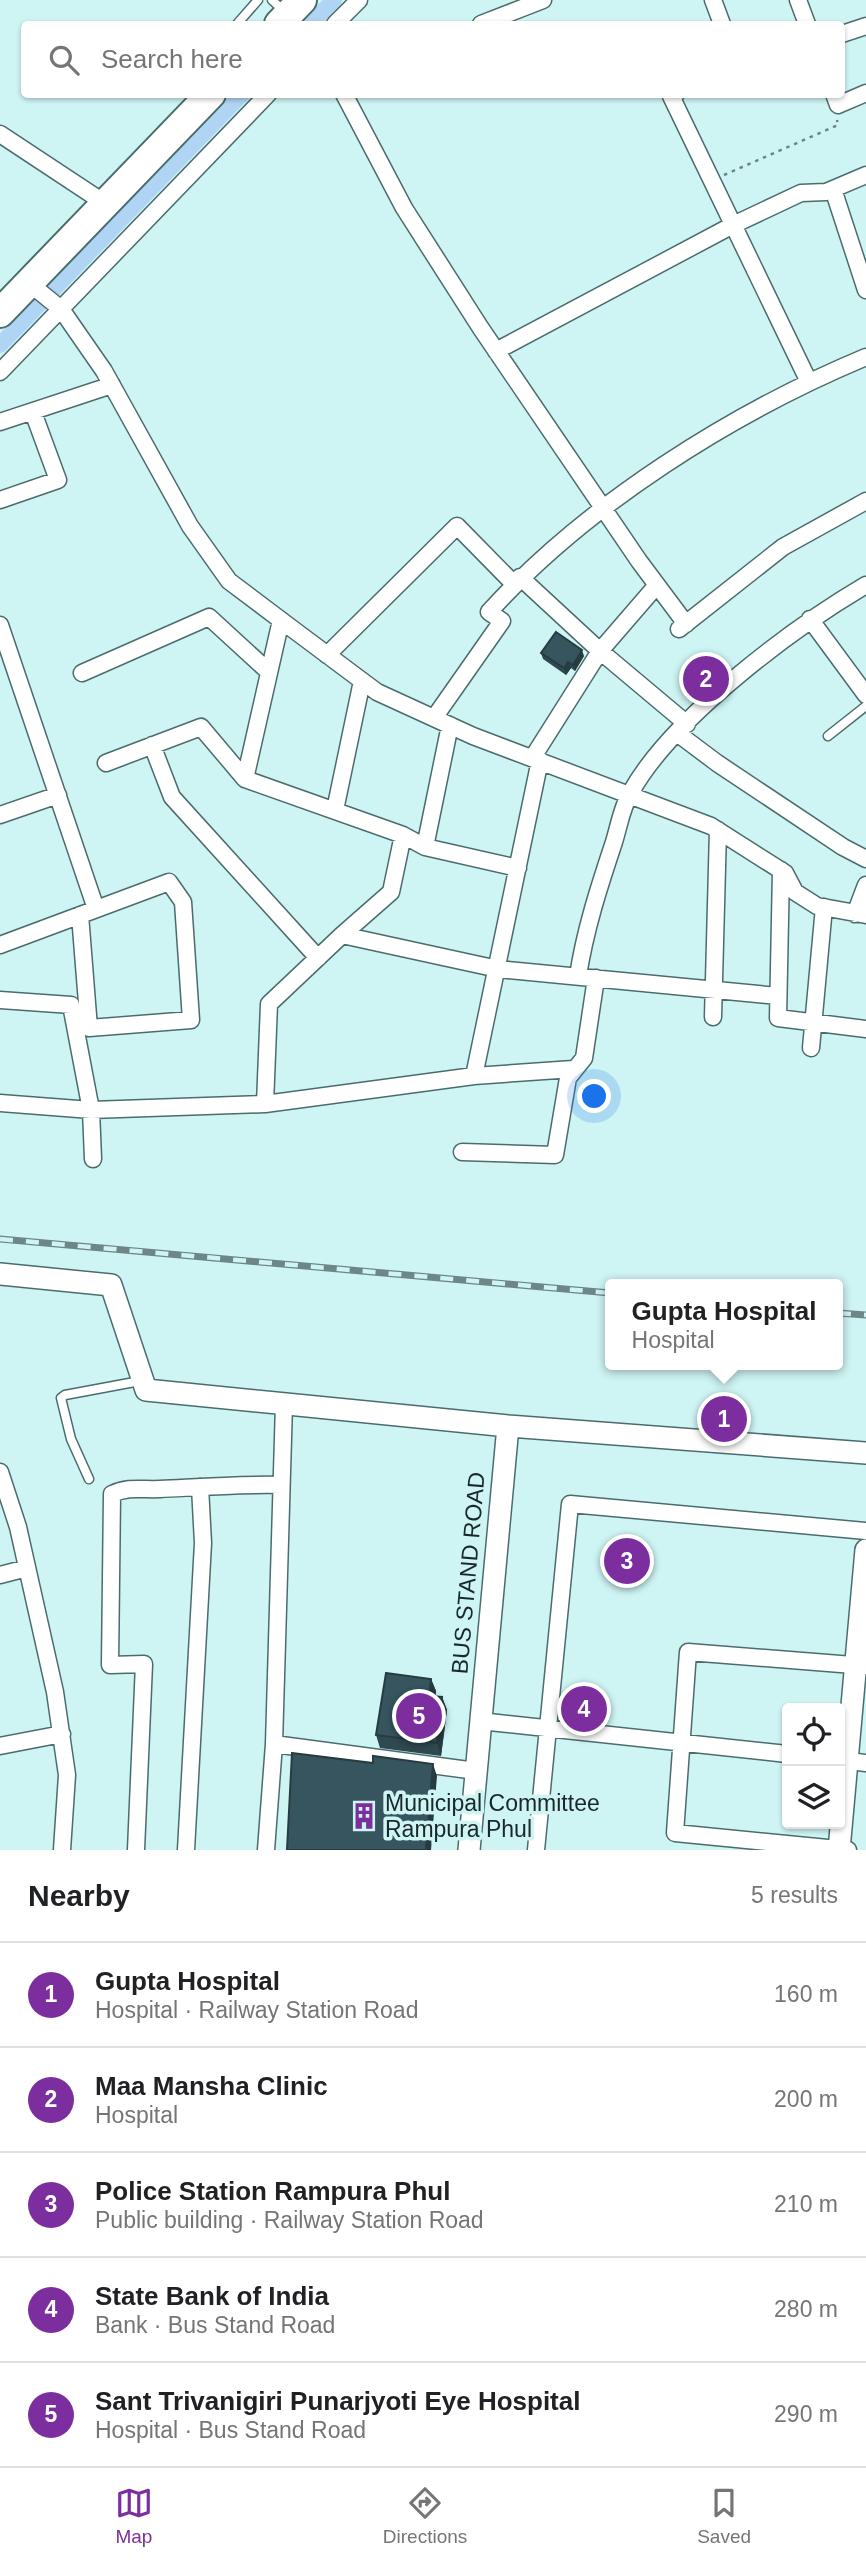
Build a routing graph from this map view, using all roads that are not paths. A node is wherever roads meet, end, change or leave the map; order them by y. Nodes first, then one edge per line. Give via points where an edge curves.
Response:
1 (258, 0) edge
2 (359, 0) edge
3 (543, 0) edge
4 (713, 0) edge
5 (798, 0) edge
6 (240, 21) edge
7 (338, 21) edge
8 (489, 21) edge
9 (721, 21) edge
10 (806, 21) edge
11 (866, 26) edge
12 (845, 33) edge
13 (866, 93) edge
14 (207, 98) edge
15 (264, 98) edge
16 (346, 98) edge
17 (672, 98) edge
18 (845, 98) edge
19 (0, 134) edge
20 (866, 175) edge
21 (833, 189) junction
22 (106, 204) junction
23 (733, 225) junction
24 (36, 290) junction
25 (866, 290) edge
26 (60, 308) junction
27 (0, 313) edge
28 (496, 351) junction
29 (866, 357) edge
30 (0, 372) edge
31 (808, 382) junction
32 (112, 385) junction
33 (33, 412) junction
34 (0, 422) edge
35 (0, 500) edge
36 (865, 503) edge
37 (603, 508) junction
38 (517, 580) junction
39 (657, 585) junction
40 (866, 585) edge
41 (810, 619) junction
42 (281, 620) junction
43 (0, 625) edge
44 (600, 651) junction
45 (327, 655) junction
46 (269, 672) junction
47 (82, 673) dead end
48 (362, 681) junction
49 (864, 688) edge
50 (866, 706) edge
51 (434, 718) junction
52 (450, 725) junction
53 (682, 728) junction
54 (828, 736) dead end
55 (152, 745) junction
56 (536, 758) junction
57 (106, 763) dead end
58 (245, 779) junction
59 (629, 794) junction
60 (58, 795) junction
61 (335, 810) junction
62 (0, 815) edge
63 (718, 830) junction
64 (403, 835) junction
65 (425, 848) junction
66 (866, 859) edge
67 (518, 867) junction
68 (781, 870) junction
69 (866, 885) edge
70 (824, 907) junction
71 (88, 912) junction
72 (860, 915) edge
73 (342, 935) junction
74 (0, 944) edge
75 (318, 958) junction
76 (498, 969) junction
77 (578, 976) junction
78 (596, 978) junction
79 (713, 990) junction
80 (778, 996) junction
81 (0, 1000) edge
82 (713, 1017) dead end
83 (813, 1021) junction
84 (866, 1029) edge
85 (810, 1048) dead end
86 (573, 1069) junction
87 (474, 1076) junction
88 (0, 1103) edge
89 (265, 1104) junction
90 (90, 1110) junction
91 (462, 1152) dead end
92 (93, 1159) dead end
93 (0, 1274) edge
94 (143, 1381) junction
95 (284, 1404) junction
96 (508, 1426) junction
97 (866, 1453) edge
98 (0, 1472) edge
99 (89, 1479) dead end
100 (281, 1485) junction
101 (200, 1487) junction
102 (866, 1531) edge
103 (866, 1550) edge
104 (27, 1568) junction
105 (0, 1575) edge
106 (861, 1665) edge
107 (480, 1721) junction
108 (547, 1730) junction
109 (62, 1734) junction
110 (274, 1744) junction
111 (681, 1744) junction
112 (0, 1746) edge
113 (782, 1754) edge
114 (851, 1761) edge
115 (476, 1771) junction
116 (62, 1850) edge
117 (136, 1850) edge
118 (186, 1850) edge
119 (266, 1850) edge
120 (469, 1850) edge
121 (536, 1850) edge
122 (842, 1850) edge

1 - 6 lane
2 - 7 street
3 - 8 street
4 - 9 street
5 - 10 street
11 - 12 street
13 - 18 street
14 - 22 highway
15 - 26 street
16 - 28 street via 404,208
17 - 23 street
19 - 22 street
20 - 21 street
21 - 23 street via 800,193
21 - 25 street
22 - 24 highway
23 - 28 street
23 - 31 street
24 - 26 street
24 - 27 highway
26 - 30 street
26 - 32 street
28 - 37 street
29 - 31 street
31 - 37 street via 667,464
32 - 33 street
32 - 42 street via 190,526 221,570
33 - 34 street
33 - 35 street via 58,480
36 - 39 street via 783,547 682,627
37 - 38 street
37 - 39 street
38 - 44 street
38 - 45 street via 457,526
38 - 51 street via 489,611 502,621
39 - 44 street
40 - 41 street
41 - 49 street
41 - 53 street
42 - 45 street
42 - 46 street
43 - 60 street
44 - 53 street
44 - 56 street
45 - 48 street
46 - 47 street via 209,617
46 - 58 street
48 - 51 street
48 - 61 street
50 - 54 lane
51 - 52 street
52 - 56 street
52 - 65 street
53 - 59 street via 652,759
53 - 66 street via 717,763
55 - 57 street
55 - 58 street via 201,727
55 - 75 street via 172,797
56 - 59 street
56 - 67 street
58 - 61 street
59 - 63 street
59 - 77 street via 585,931
60 - 62 street
60 - 71 street
61 - 64 street
63 - 68 street
63 - 79 street
64 - 65 street
64 - 73 street via 391,892
65 - 67 street
67 - 76 street
68 - 70 street via 795,892
68 - 80 street
69 - 72 street
70 - 72 street
70 - 83 street
71 - 71 street via 169,882 183,902 191,1020 89,1028
71 - 74 street
73 - 75 street
73 - 76 street
75 - 89 street via 270,1004
76 - 77 street
76 - 87 street
77 - 78 street
78 - 79 street
78 - 86 street via 584,1058
79 - 80 street
79 - 82 street
80 - 83 street via 778,1018
81 - 90 street via 71,1005
83 - 84 street
83 - 85 street
86 - 87 street
86 - 91 street via 555,1155
87 - 89 street
88 - 90 street
89 - 90 street
90 - 92 street
93 - 94 street via 111,1285
94 - 95 street via 146,1390
94 - 99 lane via 61,1398 71,1439
95 - 96 street
95 - 100 street
96 - 97 street
96 - 107 street, BUS STAND ROAD
98 - 104 street
100 - 101 street
100 - 110 street
101 - 117 street via 127,1487 112,1494 110,1665 144,1664
101 - 118 street via 203,1544
102 - 108 street via 570,1504
103 - 106 street
104 - 105 street
104 - 109 street
106 - 111 street via 688,1652
106 - 114 street
107 - 108 street
107 - 115 street, BUS STAND ROAD
108 - 111 street
108 - 121 street
109 - 112 street
109 - 116 street via 67,1775
110 - 115 street
110 - 119 street
111 - 113 street
111 - 122 street via 675,1833
114 - 122 street
115 - 120 street, BUS STAND ROAD

